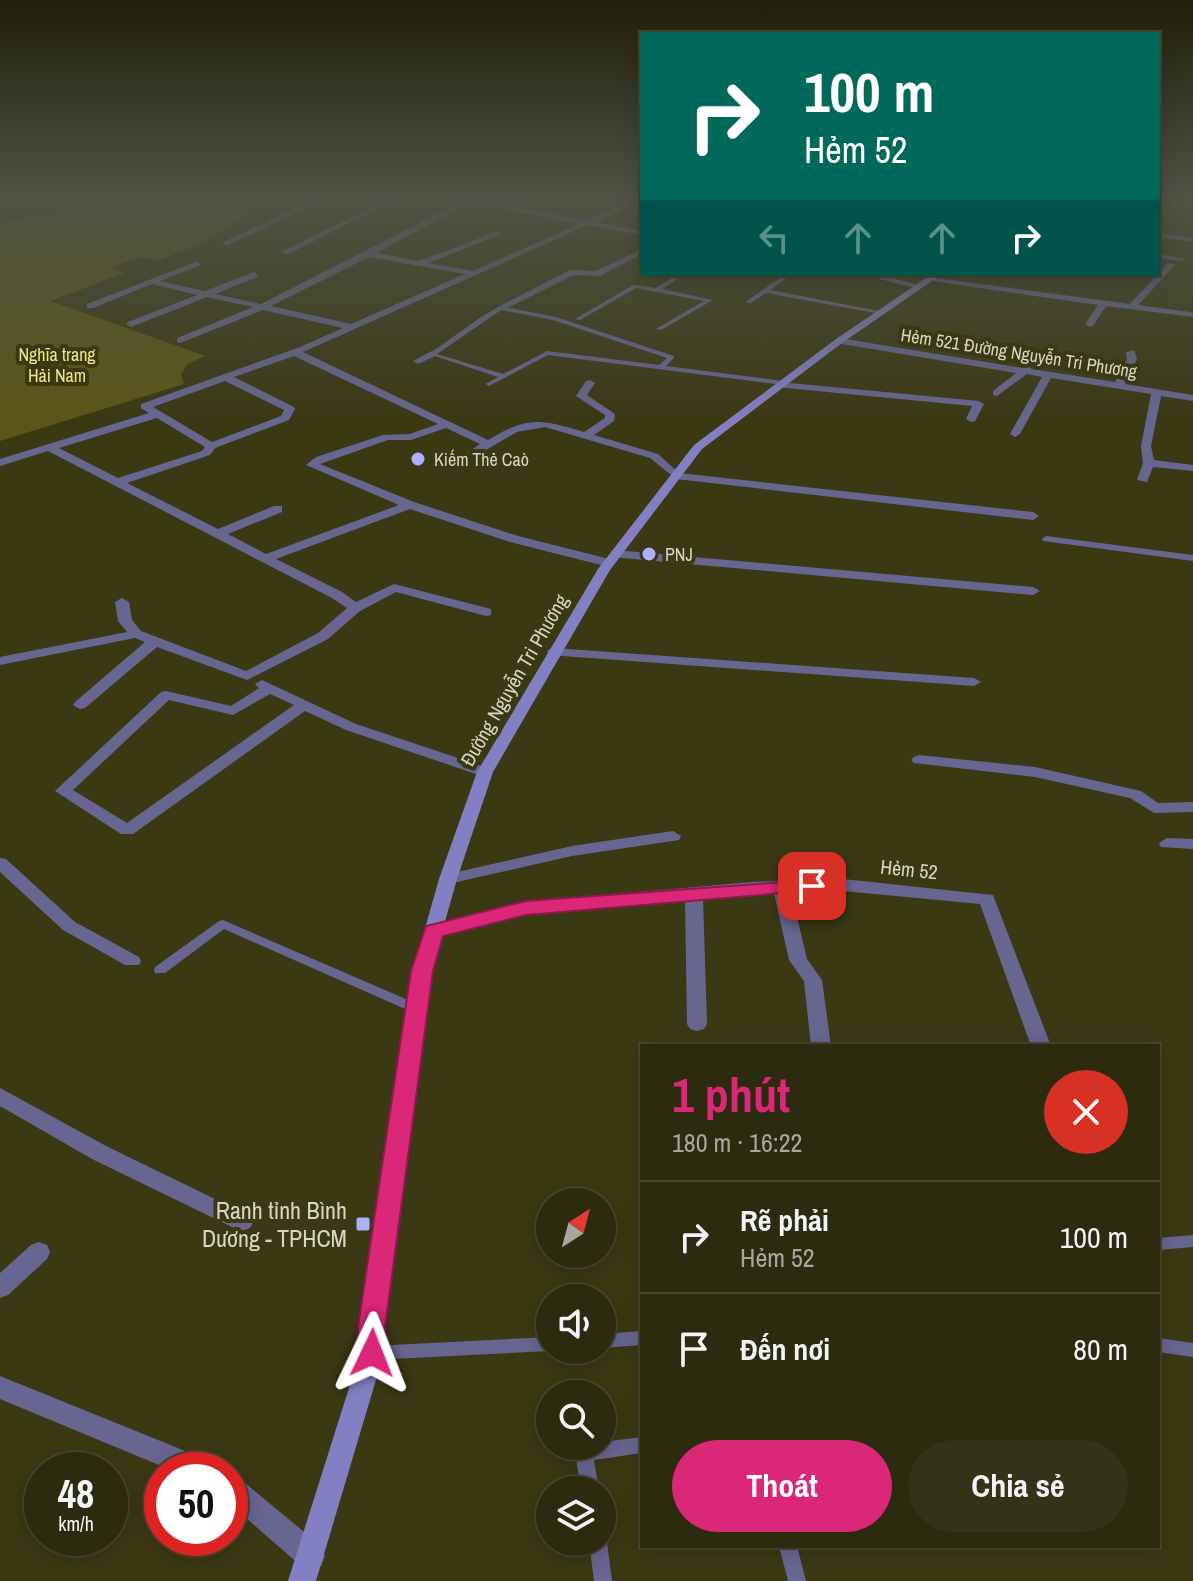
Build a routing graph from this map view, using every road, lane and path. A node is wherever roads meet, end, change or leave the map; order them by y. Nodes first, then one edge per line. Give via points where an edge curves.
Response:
1 (174, 273) edge
2 (330, 273) edge
3 (472, 273) edge
4 (571, 273) edge
5 (1164, 273) edge
6 (254, 275) dead end
7 (679, 276) edge
8 (786, 276) edge
9 (886, 276) edge
10 (929, 280) edge
11 (152, 282) junction
12 (657, 290) junction
13 (767, 291) junction
14 (206, 295) junction
15 (1068, 298) junction
16 (749, 302) dead end
17 (1104, 303) junction
18 (90, 306) dead end
19 (262, 307) junction
20 (1132, 307) junction
21 (500, 308) junction
22 (1062, 310) dead end
23 (881, 312) junction
24 (1190, 315) dead end
25 (578, 319) dead end
26 (131, 324) dead end
27 (1090, 324) dead end
28 (351, 327) junction
29 (659, 329) dead end
30 (180, 340) dead end
31 (839, 341) junction
32 (294, 352) junction
33 (1131, 352) dead end
34 (432, 354) junction
35 (418, 361) dead end
36 (662, 366) junction
37 (1027, 369) junction
38 (1049, 373) junction
39 (503, 376) junction
40 (225, 377) junction
41 (1193, 382) edge
42 (590, 383) dead end
43 (489, 384) dead end
44 (781, 384) junction
45 (1119, 385) junction
46 (1157, 392) junction
47 (997, 393) dead end
48 (1188, 397) edge
49 (154, 415) junction
50 (971, 419) dead end
51 (448, 424) junction
52 (1015, 434) dead end
53 (585, 436) junction
54 (488, 444) junction
55 (211, 446) junction
56 (50, 448) junction
57 (462, 461) dead end
58 (0, 463) edge
59 (1149, 463) junction
60 (1193, 468) edge
61 (676, 476) junction
62 (1143, 480) dead end
63 (117, 482) junction
64 (410, 505) junction
65 (278, 509) dead end
66 (1033, 516) dead end
67 (218, 534) junction
68 (1046, 539) dead end
69 (266, 558) junction
70 (612, 558) junction
71 (1193, 558) edge
72 (1033, 591) dead end
73 (122, 602) dead end
74 (355, 608) junction
75 (486, 612) dead end
76 (136, 634) junction
77 (154, 642) junction
78 (554, 652) junction
79 (0, 661) edge
80 (247, 676) junction
81 (974, 682) dead end
82 (269, 688) junction
83 (80, 705) dead end
84 (302, 706) junction
85 (919, 760) dead end
86 (485, 772) junction
87 (1193, 807) edge
88 (673, 836) dead end
89 (1167, 843) dead end
90 (1193, 844) edge
91 (0, 863) edge
92 (448, 879) junction
93 (781, 887) junction
94 (694, 895) junction
95 (434, 931) junction
96 (132, 961) dead end
97 (160, 970) dead end
98 (417, 1009) junction
99 (697, 1024) dead end
100 (821, 1044) edge
101 (1040, 1044) edge
102 (0, 1096) edge
103 (242, 1222) dead end
104 (1193, 1241) edge
105 (1160, 1244) edge
106 (39, 1252) dead end
107 (0, 1288) edge
108 (640, 1338) edge
109 (616, 1340) edge
110 (536, 1345) edge
111 (1160, 1345) edge
112 (1193, 1350) edge
113 (372, 1353) junction
114 (0, 1387) edge
115 (640, 1445) edge
116 (157, 1452) edge
117 (588, 1476) edge
118 (248, 1506) edge
119 (789, 1548) edge
120 (600, 1556) edge
121 (307, 1568) edge
122 (603, 1581) edge
123 (797, 1581) edge

1 - 11 street
2 - 19 street
3 - 28 street
4 - 21 street
5 - 20 street
6 - 14 street
7 - 12 lane
8 - 13 lane
9 - 10 street
10 - 15 street
10 - 23 main road, Đường Nguyễn Tri Phương
11 - 14 street
11 - 18 street
12 - 25 lane via 635,286
12 - 29 lane via 710,300
13 - 16 lane
13 - 23 lane
14 - 19 street
14 - 26 street
15 - 17 street
15 - 22 street
17 - 20 street
17 - 27 street
19 - 28 street
19 - 30 street
20 - 24 street
21 - 34 lane
21 - 36 lane via 554,318 672,357
23 - 31 main road, Đường Nguyễn Tri Phương
28 - 32 street
31 - 37 street, Hẻm 521 Đường Nguyễn Tri Phương
31 - 44 main road, Đường Nguyễn Tri Phương
32 - 40 street
32 - 51 street
33 - 45 street
34 - 35 street
34 - 39 lane
36 - 39 lane via 547,353
36 - 44 lane
37 - 38 street, Hẻm 521 Đường Nguyễn Tri Phương
37 - 47 street
38 - 45 street, Hẻm 521 Đường Nguyễn Tri Phương
38 - 52 street
39 - 43 lane
40 - 49 street via 145,406
40 - 55 street via 290,409 285,418
41 - 48 street
42 - 53 street via 581,396 610,419
44 - 50 street via 979,404
44 - 61 main road, Đường Nguyễn Tri Phương via 698,447
45 - 46 street, Hẻm 521 Đường Nguyễn Tri Phương
46 - 48 street, Hẻm 521 Đường Nguyễn Tri Phương
46 - 59 street via 1146,446
49 - 55 street
49 - 56 street
51 - 54 street
51 - 64 street via 411,437 387,437 314,462 316,468
53 - 54 street via 545,424 514,429
53 - 61 street via 654,456
54 - 57 street
55 - 63 street via 206,453
56 - 58 street
56 - 63 street
59 - 60 street
59 - 62 street
61 - 66 street
61 - 70 main road, Đường Nguyễn Tri Phương
63 - 67 street
64 - 69 street
64 - 70 street via 514,539
65 - 67 street
67 - 69 street
68 - 71 lane
69 - 74 street
70 - 72 street
70 - 78 main road, Đường Nguyễn Tri Phương
73 - 76 street via 125,621
74 - 75 street via 394,588
74 - 80 street via 323,636
76 - 77 street
76 - 79 street
77 - 80 street
77 - 83 street
78 - 81 street
78 - 86 main road, Đường Nguyễn Tri Phương
80 - 82 street
82 - 84 street
82 - 84 street via 233,711 159,693 63,791 127,830
84 - 86 street
85 - 87 street via 1035,772 1135,794 1154,808
86 - 92 main road, Đường Nguyễn Tri Phương
88 - 92 street via 572,851
89 - 90 street
91 - 96 street via 69,926
92 - 95 main road, Đường Nguyễn Tri Phương
93 - 94 street, Hẻm 52
93 - 100 street via 798,960 813,980
93 - 101 street, Hẻm 52 via 843,885 987,899
94 - 95 street, Hẻm 52 via 526,908
94 - 99 street
95 - 98 main road, Đường Nguyễn Tri Phương
97 - 98 lane via 223,924
98 - 113 main road, Đường Nguyễn Tri Phương via 371,1327
102 - 103 street via 100,1153
104 - 105 lane
106 - 107 street
108 - 109 lane
110 - 113 lane
111 - 112 lane
113 - 121 main road, Đường Nguyễn Tri Phương
114 - 116 street
115 - 117 lane via 584,1453
118 - 121 street
119 - 123 lane
120 - 122 lane

